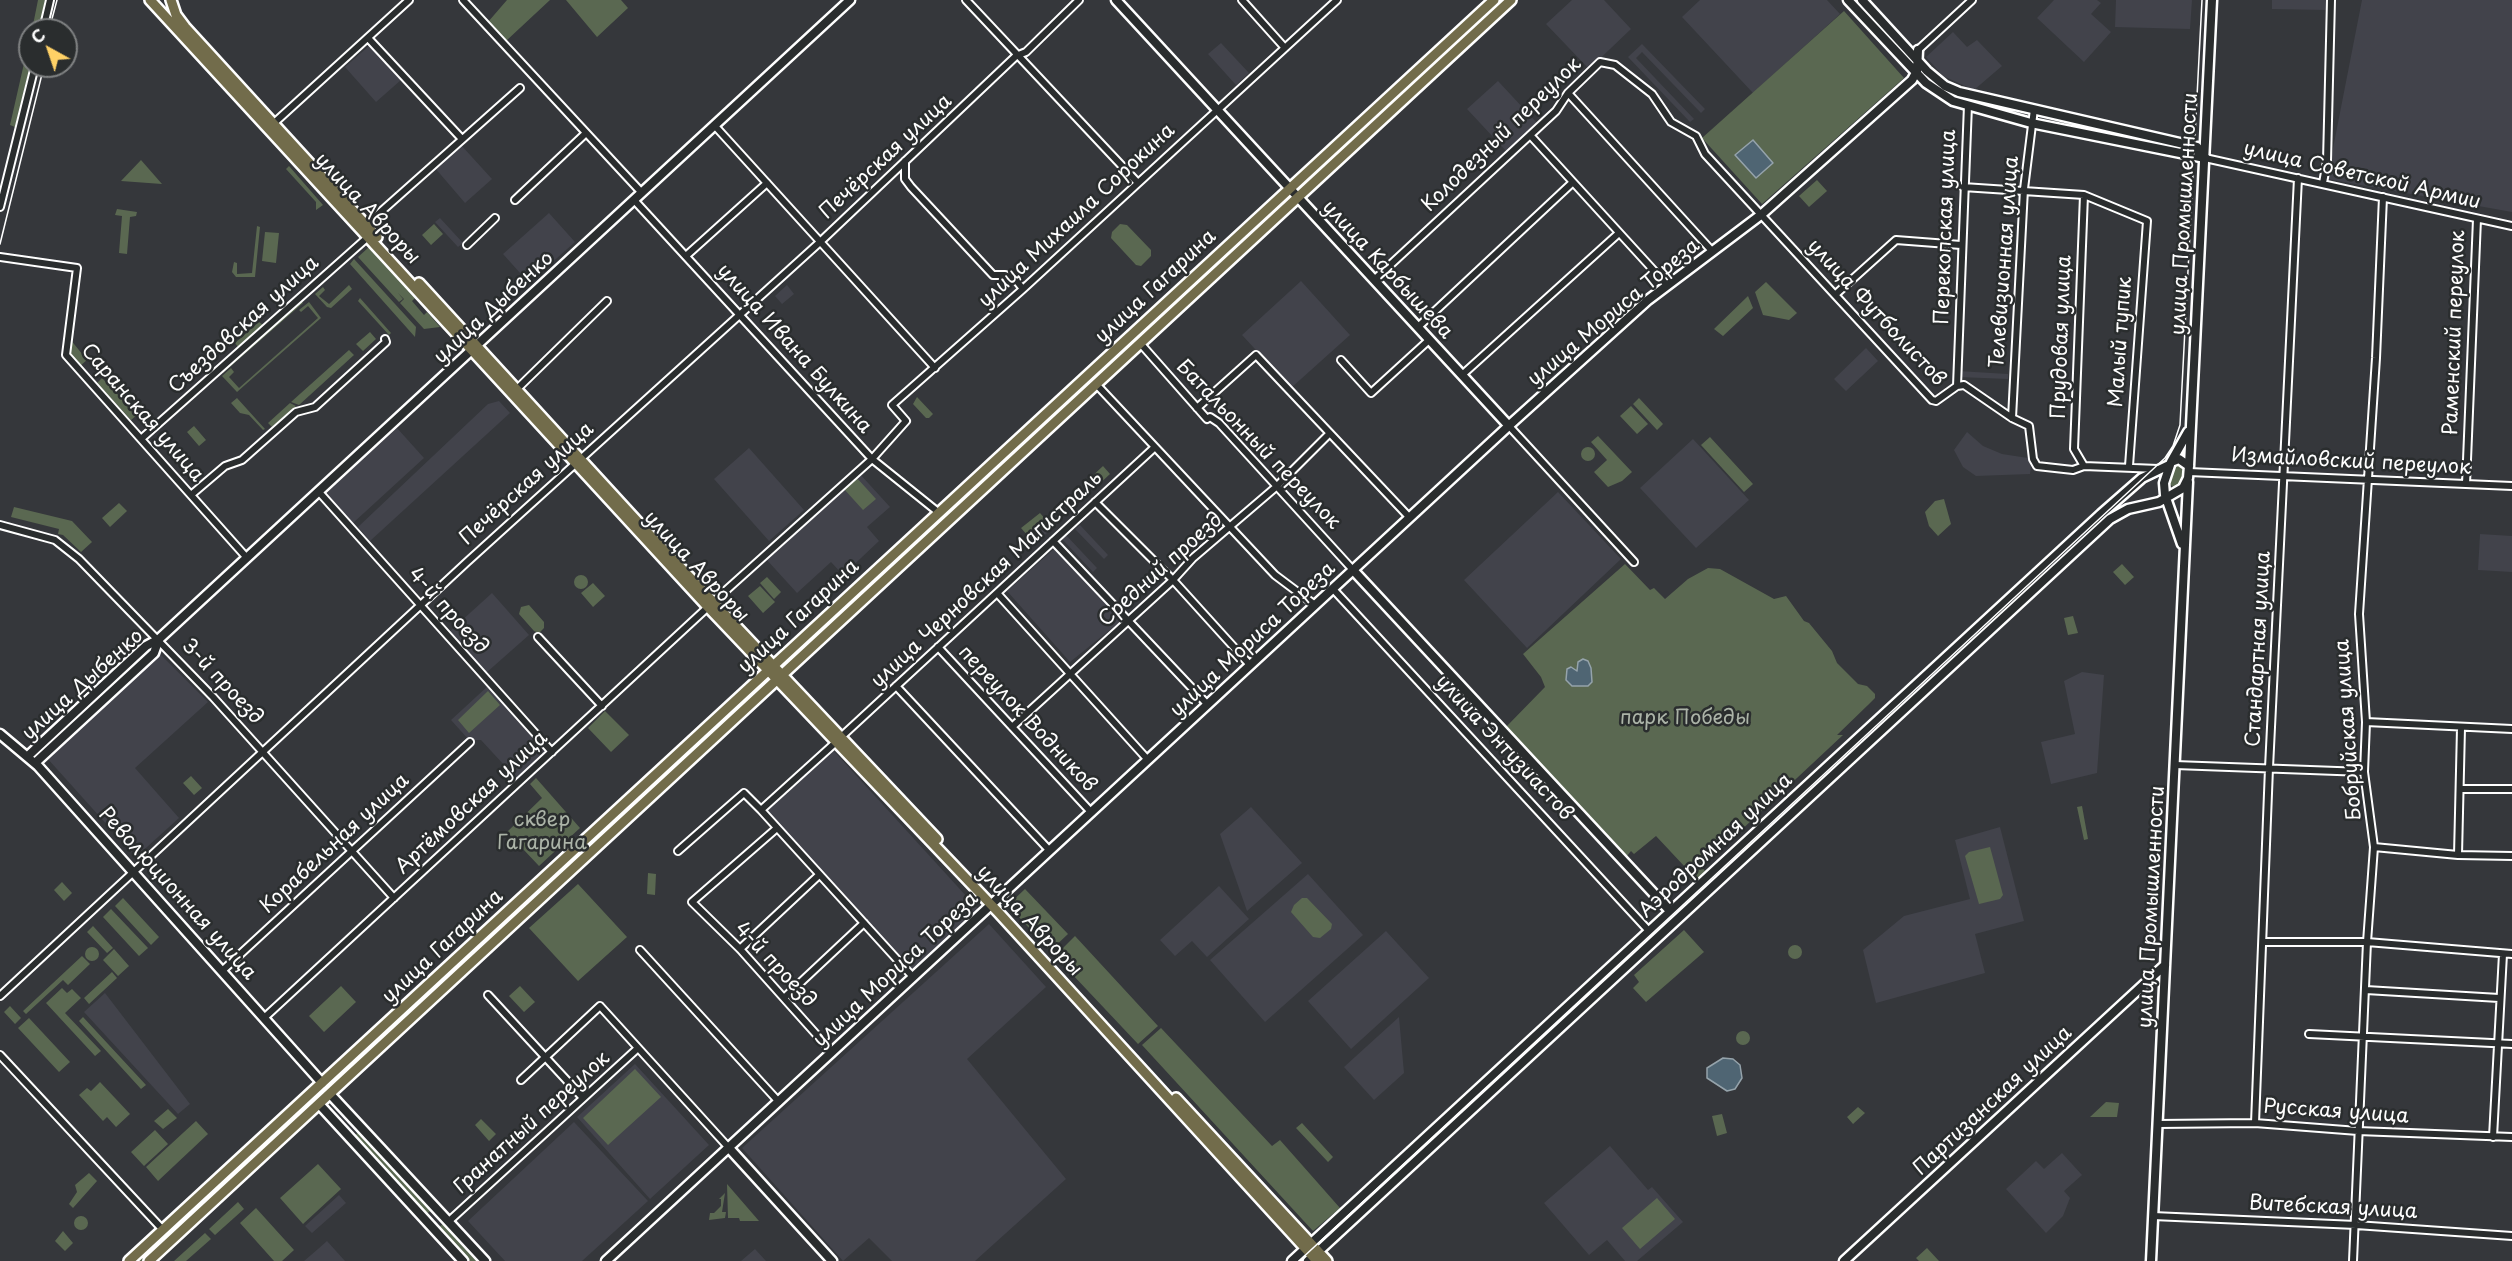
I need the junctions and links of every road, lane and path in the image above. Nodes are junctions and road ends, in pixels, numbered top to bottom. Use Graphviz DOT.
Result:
graph roads {
  1 [pos="50,0"];
  2 [pos="150,0"];
  3 [pos="171,0"];
  4 [pos="409,0"];
  5 [pos="463,0"];
  6 [pos="850,0"];
  7 [pos="966,0"];
  8 [pos="1078,0"];
  9 [pos="1116,0"];
  10 [pos="1242,0"];
  11 [pos="1337,0"];
  12 [pos="1494,0"];
  13 [pos="1511,0"];
  14 [pos="1848,0"];
  15 [pos="1862,0"];
  16 [pos="1972,0"];
  17 [pos="2212,0"];
  18 [pos="2331,0"];
  19 [pos="1870,8"];
  20 [pos="1862,16"];
  21 [pos="46,18"];
  22 [pos="368,38"];
  23 [pos="1285,48"];
  24 [pos="1916,55"];
  25 [pos="1016,56"];
  26 [pos="1902,59"];
  27 [pos="1600,62"];
  28 [pos="1930,74"];
  29 [pos="1915,76"];
  30 [pos="31,78"];
  31 [pos="520,88"];
  32 [pos="1568,93"];
  33 [pos="1968,105"];
  34 [pos="2034,109"];
  35 [pos="1216,110"];
  36 [pos="2078,119"];
  37 [pos="2031,123"];
  38 [pos="273,124"];
  39 [pos="715,126"];
  40 [pos="2075,132"];
  41 [pos="586,133"];
  42 [pos="2206,133"];
  43 [pos="1530,135"];
  44 [pos="462,139"];
  45 [pos="2191,146"];
  46 [pos="2205,158"];
  47 [pos="905,161"];
  48 [pos="1307,172"];
  49 [pos="2298,178"];
  50 [pos="1315,181"];
  51 [pos="767,183"];
  52 [pos="1138,183"];
  53 [pos="1572,183"];
  54 [pos="2324,183"];
  55 [pos="1963,188"];
  56 [pos="1290,189"];
  57 [pos="2024,189"];
  58 [pos="642,193"];
  59 [pos="2084,195"];
  60 [pos="2383,197"];
  61 [pos="1298,198"];
  62 [pos="515,200"];
  63 [pos="634,200"];
  64 [pos="0,207"];
  65 [pos="1762,214"];
  66 [pos="495,218"];
  67 [pos="2477,219"];
  68 [pos="366,225"];
  69 [pos="2512,226"];
  70 [pos="1619,233"];
  71 [pos="368,237"];
  72 [pos="820,242"];
  73 [pos="467,244"];
  74 [pos="1961,245"];
  75 [pos="1712,251"];
  76 [pos="687,255"];
  77 [pos="0,257"];
  78 [pos="1374,280"];
  79 [pos="1667,285"];
  80 [pos="1023,289"];
  81 [pos="1836,294"];
  82 [pos="607,301"];
  83 [pos="739,314"];
  84 [pos="1418,327"];
  85 [pos="386,339"];
  86 [pos="1429,340"];
  87 [pos="1140,343"];
  88 [pos="474,348"];
  89 [pos="1341,360"];
  90 [pos="935,368"];
  91 [pos="1087,374"];
  92 [pos="1462,375"];
  93 [pos="1096,384"];
  94 [pos="1957,386"];
  95 [pos="516,390"];
  96 [pos="1197,408"];
  97 [pos="2012,418"];
  98 [pos="1509,426"];
  99 [pos="2189,429"];
  100 [pos="1329,434"];
  101 [pos="141,439"];
  102 [pos="1155,447"];
  103 [pos="872,459"];
  104 [pos="578,460"];
  105 [pos="2170,463"];
  106 [pos="2084,466"];
  107 [pos="2129,466"];
  108 [pos="2158,469"];
  109 [pos="2284,474"];
  110 [pos="2188,475"];
  111 [pos="2367,479"];
  112 [pos="2164,483"];
  113 [pos="2466,484"];
  114 [pos="2512,486"];
  115 [pos="1276,487"];
  116 [pos="319,492"];
  117 [pos="191,495"];
  118 [pos="2166,500"];
  119 [pos="1095,502"];
  120 [pos="938,512"];
  121 [pos="1410,518"];
  122 [pos="0,525"];
  123 [pos="1229,527"];
  124 [pos="1053,541"];
  125 [pos="2185,554"];
  126 [pos="247,558"];
  127 [pos="1634,562"];
  128 [pos="1353,570"];
  129 [pos="1173,580"];
  130 [pos="1333,588"];
  131 [pos="998,592"];
  132 [pos="1316,604"];
  133 [pos="420,605"];
  134 [pos="708,608"];
  135 [pos="1129,621"];
  136 [pos="538,637"];
  137 [pos="156,644"];
  138 [pos="938,647"];
  139 [pos="1250,665"];
  140 [pos="771,669"];
  141 [pos="1070,673"];
  142 [pos="779,677"];
  143 [pos="896,686"];
  144 [pos="1208,705"];
  145 [pos="602,706"];
  146 [pos="2366,722"];
  147 [pos="1012,727"];
  148 [pos="2461,728"];
  149 [pos="2512,729"];
  150 [pos="0,734"];
  151 [pos="838,740"];
  152 [pos="470,742"];
  153 [pos="264,752"];
  154 [pos="552,752"];
  155 [pos="28,756"];
  156 [pos="1148,760"];
  157 [pos="35,763"];
  158 [pos="2175,765"];
  159 [pos="2269,768"];
  160 [pos="2364,772"];
  161 [pos="2461,789"];
  162 [pos="2512,789"];
  163 [pos="761,810"];
  164 [pos="1091,812"];
  165 [pos="777,828"];
  166 [pos="2374,847"];
  167 [pos="352,851"];
  168 [pos="678,851"];
  169 [pos="1050,851"];
  170 [pos="2458,855"];
  171 [pos="2512,856"];
  172 [pos="134,873"];
  173 [pos="819,875"];
  174 [pos="394,898"];
  175 [pos="993,904"];
  176 [pos="1670,911"];
  177 [pos="864,923"];
  178 [pos="1649,931"];
  179 [pos="2263,942"];
  180 [pos="2367,942"];
  181 [pos="740,949"];
  182 [pos="640,950"];
  183 [pos="2503,954"];
  184 [pos="2512,954"];
  185 [pos="2165,965"];
  186 [pos="222,971"];
  187 [pos="913,977"];
  188 [pos="2366,990"];
  189 [pos="488,995"];
  190 [pos="0,996"];
  191 [pos="784,998"];
  192 [pos="2499,998"];
  193 [pos="264,1018"];
  194 [pos="2309,1035"];
  195 [pos="2363,1036"];
  196 [pos="2498,1043"];
  197 [pos="2512,1044"];
  198 [pos="638,1048"];
  199 [pos="832,1052"];
  200 [pos="0,1055"];
  201 [pos="546,1056"];
  202 [pos="521,1080"];
  203 [pos="322,1083"];
  204 [pos="330,1094"];
  205 [pos="583,1098"];
  206 [pos="778,1102"];
  207 [pos="319,1104"];
  208 [pos="2255,1123"];
  209 [pos="2158,1124"];
  210 [pos="2358,1131"];
  211 [pos="2493,1137"];
  212 [pos="2512,1137"];
  213 [pos="729,1148"];
  214 [pos="439,1212"];
  215 [pos="2153,1216"];
  216 [pos="448,1222"];
  217 [pos="428,1223"];
  218 [pos="2356,1225"];
  219 [pos="163,1230"];
  220 [pos="2512,1236"];
  221 [pos="1312,1254"];
  222 [pos="129,1261"];
  223 [pos="149,1261"];
  224 [pos="463,1261"];
  225 [pos="485,1261"];
  226 [pos="606,1261"];
  227 [pos="832,1261"];
  228 [pos="1292,1261"];
  229 [pos="1327,1261"];
  230 [pos="1844,1261"];
  231 [pos="2151,1261"];
  232 [pos="2354,1261"];
  1 -- 21 [label="street"];
  2 -- 71 [label="main road, улица Авроры"];
  3 -- 38 [label="main road, улица Авроры"];
  4 -- 22 [label="street"];
  5 -- 41 [label="street"];
  6 -- 39 [label="main road, улица Дыбенко"];
  7 -- 25 [label="street"];
  8 -- 25 [label="street, Печёрская улица"];
  9 -- 35 [label="main road, улица Карбышева"];
  10 -- 23 [label="street"];
  11 -- 23 [label="street, улица Михаила Сорокина"];
  12 -- 48 [label="main road, улица Гагарина"];
  13 -- 50 [label="main road, улица Гагарина"];
  14 -- 20 [label="main road, улица Советской Армии"];
  15 -- 19 [label="main road, улица Советской Армии"];
  16 -- 24 [label="street"];
  17 -- 42 [label="main road, улица Промышленности"];
  18 -- 54 [label="street"];
  19 -- 20 [label="main road"];
  19 -- 24 [label="main road, улица Советской Армии"];
  20 -- 26 [label="main road, улица Советской Армии"];
  22 -- 38 [label="street"];
  22 -- 44 [label="street"];
  23 -- 35 [label="street, улица Михаила Сорокина"];
  24 -- 26 [label="main road"];
  24 -- 28 [label="main road, улица Советской Армии"];
  24 -- 29 [label="main road"];
  25 -- 47 [label="street, Печёрская улица"];
  25 -- 52 [label="street"];
  26 -- 29 [label="main road, улица Советской Армии"];
  27 -- 32 [label="street, Колодезный переулок"];
  27 -- 65 [label="street, улица Футболистов"];
  28 -- 29 [label="main road"];
  28 -- 34 [label="main road, улица Советской Армии"];
  29 -- 33 [label="main road, улица Советской Армии"];
  29 -- 65 [label="main road, улица Мориса Тореза"];
  30 -- 64 [label="street"];
  31 -- 44 [label="street"];
  32 -- 43 [label="street, Колодезный переулок"];
  32 -- 75 [label="street"];
  33 -- 37 [label="main road, улица Советской Армии"];
  33 -- 55 [label="street, Перекопская улица"];
  34 -- 36 [label="main road, улица Советской Армии"];
  34 -- 37 [label="street, Телевизионная улица"];
  35 -- 52 [label="street, улица Михаила Сорокина"];
  35 -- 56 [label="main road, улица Карбышева"];
  36 -- 40 [label="main road"];
  36 -- 45 [label="main road, улица Советской Армии"];
  37 -- 40 [label="main road, улица Советской Армии"];
  37 -- 57 [label="street, Телевизионная улица"];
  38 -- 68 [label="main road, улица Авроры"];
  39 -- 51 [label="street"];
  39 -- 58 [label="main road, улица Дыбенко"];
  40 -- 46 [label="main road, улица Советской Армии"];
  41 -- 58 [label="street"];
  41 -- 62 [label="street"];
  42 -- 45 [label="main road"];
  42 -- 46 [label="main road, улица Промышленности"];
  43 -- 53 [label="street"];
  43 -- 78 [label="street, Колодезный переулок"];
  44 -- 68 [label="street"];
  45 -- 46 [label="main road, улица Советской Армии"];
  46 -- 49 [label="street, улица Советской Армии"];
  46 -- 99 [label="main road, улица Промышленности"];
  47 -- 72 [label="street, Печёрская улица"];
  47 -- 80 [label="street"];
  48 -- 50 [label="main road"];
  48 -- 56 [label="main road, улица Гагарина"];
  49 -- 54 [label="street, улица Советской Армии"];
  49 -- 109 [label="street, Стандартная улица"];
  50 -- 61 [label="main road, улица Гагарина"];
  51 -- 72 [label="street"];
  51 -- 76 [label="street"];
  52 -- 80 [label="street, улица Михаила Сорокина"];
  53 -- 70 [label="street"];
  53 -- 84 [label="street"];
  54 -- 60 [label="street, улица Советской Армии"];
  55 -- 57 [label="street"];
  55 -- 74 [label="street, Перекопская улица"];
  56 -- 61 [label="main road, улица Карбышева"];
  56 -- 91 [label="main road, улица Гагарина"];
  57 -- 59 [label="street"];
  57 -- 97 [label="street, Телевизионная улица"];
  58 -- 63 [label="main road, улица Дыбенко"];
  59 -- 106 [label="street, Прудовая улица"];
  59 -- 107 [label="street, Малый тупик"];
  60 -- 67 [label="street, улица Советской Армии"];
  60 -- 111 [label="street, Бобруйская улица"];
  61 -- 78 [label="main road, улица Карбышева"];
  61 -- 87 [label="main road, улица Гагарина"];
  63 -- 76 [label="street, улица Ивана Булкина"];
  63 -- 88 [label="main road, улица Дыбенко"];
  65 -- 75 [label="main road, улица Мориса Тореза"];
  65 -- 81 [label="street, улица Футболистов"];
  66 -- 73 [label="street"];
  67 -- 69 [label="street, улица Советской Армии"];
  67 -- 113 [label="street, Раменский переулок"];
  68 -- 88 [label="main road, улица Авроры"];
  70 -- 79 [label="street"];
  70 -- 92 [label="street"];
  71 -- 88 [label="main road, улица Авроры"];
  71 -- 101 [label="street, Съездовская улица"];
  72 -- 83 [label="street, Печёрская улица"];
  72 -- 90 [label="street"];
  74 -- 81 [label="street"];
  74 -- 94 [label="street, Перекопская улица"];
  75 -- 79 [label="main road, улица Мориса Тореза"];
  76 -- 83 [label="street, улица Ивана Булкина"];
  77 -- 101 [label="street, Саранская улица"];
  78 -- 84 [label="main road, улица Карбышева"];
  79 -- 98 [label="main road, улица Мориса Тореза"];
  80 -- 90 [label="street, улица Михаила Сорокина"];
  81 -- 94 [label="street, улица Футболистов"];
  82 -- 95 [label="street"];
  83 -- 103 [label="street, улица Ивана Булкина"];
  83 -- 104 [label="street, Печёрская улица"];
  84 -- 86 [label="main road, улица Карбышева"];
  85 -- 117 [label="street"];
  86 -- 89 [label="street"];
  86 -- 92 [label="main road, улица Карбышева"];
  87 -- 93 [label="main road, улица Гагарина"];
  87 -- 96 [label="street, Батальонный переулок"];
  88 -- 95 [label="main road, улица Авроры"];
  88 -- 104 [label="main road, улица Авроры"];
  88 -- 116 [label="main road, улица Дыбенко"];
  90 -- 103 [label="street, улица Михаила Сорокина"];
  91 -- 93 [label="main road"];
  91 -- 120 [label="main road, улица Гагарина"];
  92 -- 98 [label="main road, улица Карбышева"];
  93 -- 102 [label="street"];
  93 -- 142 [label="main road, улица Гагарина"];
  94 -- 97 [label="street, улица Футболистов"];
  95 -- 104 [label="main road, улица Авроры"];
  96 -- 100 [label="street"];
  96 -- 115 [label="street, Батальонный переулок"];
  97 -- 106 [label="street, улица Футболистов"];
  98 -- 121 [label="main road, улица Мориса Тореза"];
  98 -- 127 [label="street, улица Карбышева"];
  99 -- 105 [label="main road, улица Промышленности"];
  99 -- 110 [label="main road, улица Промышленности"];
  100 -- 115 [label="street, Средний проезд"];
  100 -- 121 [label="street"];
  101 -- 117 [label="street, Саранская улица"];
  102 -- 119 [label="street, улица Черновская Магистраль"];
  102 -- 123 [label="street"];
  103 -- 120 [label="street, улица Ивана Булкина"];
  103 -- 134 [label="street, Артёмовская улица"];
  104 -- 133 [label="street, Печёрская улица"];
  104 -- 134 [label="main road, улица Авроры"];
  105 -- 108 [label="main road, Аэродромная улица"];
  105 -- 110 [label="main road"];
  105 -- 112 [label="main road, улица Промышленности"];
  106 -- 107 [label="street"];
  107 -- 108 [label="street"];
  108 -- 176 [label="main road, Аэродромная улица"];
  109 -- 110 [label="street, Измайловский переулок"];
  109 -- 111 [label="street, Измайловский переулок"];
  109 -- 159 [label="street, Стандартная улица"];
  110 -- 112 [label="main road"];
  110 -- 118 [label="main road"];
  110 -- 125 [label="main road, улица Промышленности"];
  111 -- 113 [label="street, Измайловский переулок"];
  111 -- 146 [label="street, Бобруйская улица"];
  112 -- 118 [label="main road, улица Промышленности"];
  113 -- 114 [label="street, Измайловский переулок"];
  115 -- 123 [label="street, Средний проезд"];
  115 -- 128 [label="street, Батальонный переулок"];
  116 -- 126 [label="main road, улица Дыбенко"];
  116 -- 133 [label="street, 4-й проезд"];
  117 -- 126 [label="street, Саранская улица"];
  118 -- 125 [label="main road, улица Промышленности"];
  118 -- 221 [label="main road, Аэродромная улица"];
  119 -- 124 [label="street, улица Черновская Магистраль"];
  119 -- 129 [label="street"];
  120 -- 140 [label="main road, улица Гагарина"];
  121 -- 128 [label="main road, улица Мориса Тореза"];
  122 -- 137 [label="street, 3-й проезд"];
  123 -- 129 [label="street, Средний проезд"];
  123 -- 132 [label="street"];
  124 -- 131 [label="street, улица Черновская Магистраль"];
  124 -- 135 [label="street"];
  125 -- 158 [label="main road, улица Промышленности"];
  126 -- 137 [label="main road, улица Дыбенко"];
  128 -- 130 [label="main road, улица Мориса Тореза"];
  128 -- 176 [label="main road, улица Энтузиастов"];
  129 -- 135 [label="street, Средний проезд"];
  129 -- 139 [label="street"];
  130 -- 132 [label="main road, улица Мориса Тореза"];
  130 -- 178 [label="street, улица Энтузиастов"];
  131 -- 138 [label="street, улица Черновская Магистраль"];
  131 -- 141 [label="street"];
  132 -- 139 [label="main road, улица Мориса Тореза"];
  133 -- 153 [label="street, Печёрская улица"];
  133 -- 154 [label="street, 4-й проезд"];
  134 -- 140 [label="main road, улица Авроры"];
  134 -- 145 [label="street, Артёмовская улица"];
  135 -- 141 [label="street, Средний проезд"];
  135 -- 144 [label="street"];
  136 -- 145 [label="street"];
  137 -- 153 [label="street, 3-й проезд"];
  137 -- 155 [label="main road, улица Дыбенко"];
  137 -- 157 [label="main road, улица Дыбенко"];
  138 -- 143 [label="street, улица Черновская Магистраль"];
  138 -- 147 [label="street, переулок Водников"];
  139 -- 144 [label="main road, улица Мориса Тореза"];
  140 -- 142 [label="main road, улица Авроры"];
  140 -- 203 [label="main road, улица Гагарина"];
  141 -- 147 [label="street, Средний проезд"];
  141 -- 156 [label="street"];
  142 -- 151 [label="main road, улица Авроры"];
  142 -- 204 [label="main road, улица Гагарина"];
  143 -- 151 [label="street, улица Черновская Магистраль"];
  143 -- 169 [label="street"];
  144 -- 156 [label="main road, улица Мориса Тореза"];
  145 -- 154 [label="street, Артёмовская улица"];
  146 -- 148 [label="street"];
  146 -- 160 [label="street, Бобруйская улица"];
  147 -- 164 [label="street, переулок Водников"];
  148 -- 149 [label="street"];
  148 -- 161 [label="street"];
  150 -- 155 [label="main road, Революционная улица"];
  151 -- 163 [label="street, улица Черновская Магистраль"];
  151 -- 175 [label="main road, улица Авроры"];
  152 -- 167 [label="street, Корабельная улица"];
  153 -- 167 [label="street, 3-й проезд"];
  153 -- 172 [label="street, Печёрская улица"];
  154 -- 174 [label="street, Артёмовская улица"];
  155 -- 157 [label="main road, Революционная улица"];
  156 -- 164 [label="main road, улица Мориса Тореза"];
  157 -- 172 [label="main road, Революционная улица"];
  158 -- 159 [label="street"];
  158 -- 185 [label="main road, улица Промышленности"];
  159 -- 160 [label="street"];
  159 -- 179 [label="street, Стандартная улица"];
  160 -- 166 [label="street, Бобруйская улица"];
  161 -- 162 [label="street"];
  161 -- 170 [label="street"];
  163 -- 165 [label="street"];
  163 -- 168 [label="street"];
  164 -- 169 [label="main road, улица Мориса Тореза"];
  165 -- 173 [label="street"];
  165 -- 181 [label="street, 4-й проезд"];
  166 -- 170 [label="street"];
  166 -- 180 [label="street, Бобруйская улица"];
  167 -- 174 [label="street, 3-й проезд"];
  167 -- 186 [label="street, Корабельная улица"];
  169 -- 175 [label="main road, улица Мориса Тореза"];
  170 -- 171 [label="street"];
  172 -- 186 [label="main road, Революционная улица"];
  172 -- 190 [label="street, Печёрская улица"];
  173 -- 177 [label="street"];
  173 -- 181 [label="street"];
  174 -- 193 [label="street, Артёмовская улица"];
  175 -- 187 [label="main road, улица Мориса Тореза"];
  175 -- 221 [label="main road, улица Авроры"];
  176 -- 178 [label="main road, Аэродромная улица"];
  177 -- 187 [label="street"];
  177 -- 191 [label="street"];
  178 -- 221 [label="main road, Аэродромная улица"];
  179 -- 180 [label="street"];
  179 -- 208 [label="street, Стандартная улица"];
  180 -- 183 [label="street"];
  180 -- 188 [label="street, Бобруйская улица"];
  181 -- 191 [label="street, 4-й проезд"];
  182 -- 206 [label="street"];
  183 -- 184 [label="street"];
  183 -- 192 [label="street"];
  185 -- 209 [label="main road, улица Промышленности"];
  185 -- 230 [label="main road, Партизанская улица"];
  186 -- 193 [label="main road, Революционная улица"];
  187 -- 199 [label="main road, улица Мориса Тореза"];
  188 -- 192 [label="street"];
  188 -- 195 [label="street, Бобруйская улица"];
  189 -- 201 [label="street"];
  191 -- 199 [label="street, 4-й проезд"];
  192 -- 196 [label="street"];
  193 -- 203 [label="main road, Революционная улица"];
  194 -- 195 [label="street"];
  195 -- 196 [label="street"];
  195 -- 210 [label="street, Бобруйская улица"];
  196 -- 197 [label="street"];
  196 -- 211 [label="street"];
  198 -- 201 [label="street"];
  198 -- 205 [label="street, Гранатный переулок"];
  198 -- 213 [label="street"];
  199 -- 206 [label="main road, улица Мориса Тореза"];
  200 -- 219 [label="street"];
  201 -- 202 [label="street"];
  201 -- 205 [label="street"];
  203 -- 204 [label="main road, Революционная улица"];
  203 -- 207 [label="main road"];
  203 -- 219 [label="main road, улица Гагарина"];
  204 -- 207 [label="main road, улица Гагарина"];
  204 -- 214 [label="main road, Революционная улица"];
  205 -- 216 [label="street, Гранатный переулок"];
  206 -- 213 [label="main road, улица Мориса Тореза"];
  207 -- 217 [label="main road"];
  207 -- 223 [label="main road, улица Гагарина"];
  208 -- 209 [label="street, Русская улица"];
  208 -- 210 [label="street, Русская улица"];
  209 -- 215 [label="main road, улица Промышленности"];
  210 -- 211 [label="street, Русская улица"];
  210 -- 218 [label="street, Бобруйская улица"];
  211 -- 212 [label="street, Русская улица"];
  213 -- 226 [label="main road, улица Мориса Тореза"];
  213 -- 227 [label="main road"];
  214 -- 216 [label="main road, Революционная улица"];
  214 -- 217 [label="main road"];
  215 -- 218 [label="street, Витебская улица"];
  215 -- 231 [label="main road, улица Промышленности"];
  216 -- 225 [label="main road, Революционная улица"];
  217 -- 224 [label="main road"];
  218 -- 220 [label="street, Витебская улица"];
  218 -- 232 [label="street, Бобруйская улица"];
  219 -- 222 [label="main road, улица Гагарина"];
  221 -- 228 [label="main road, Аэродромная улица"];
  221 -- 229 [label="main road, улица Авроры"];
}
